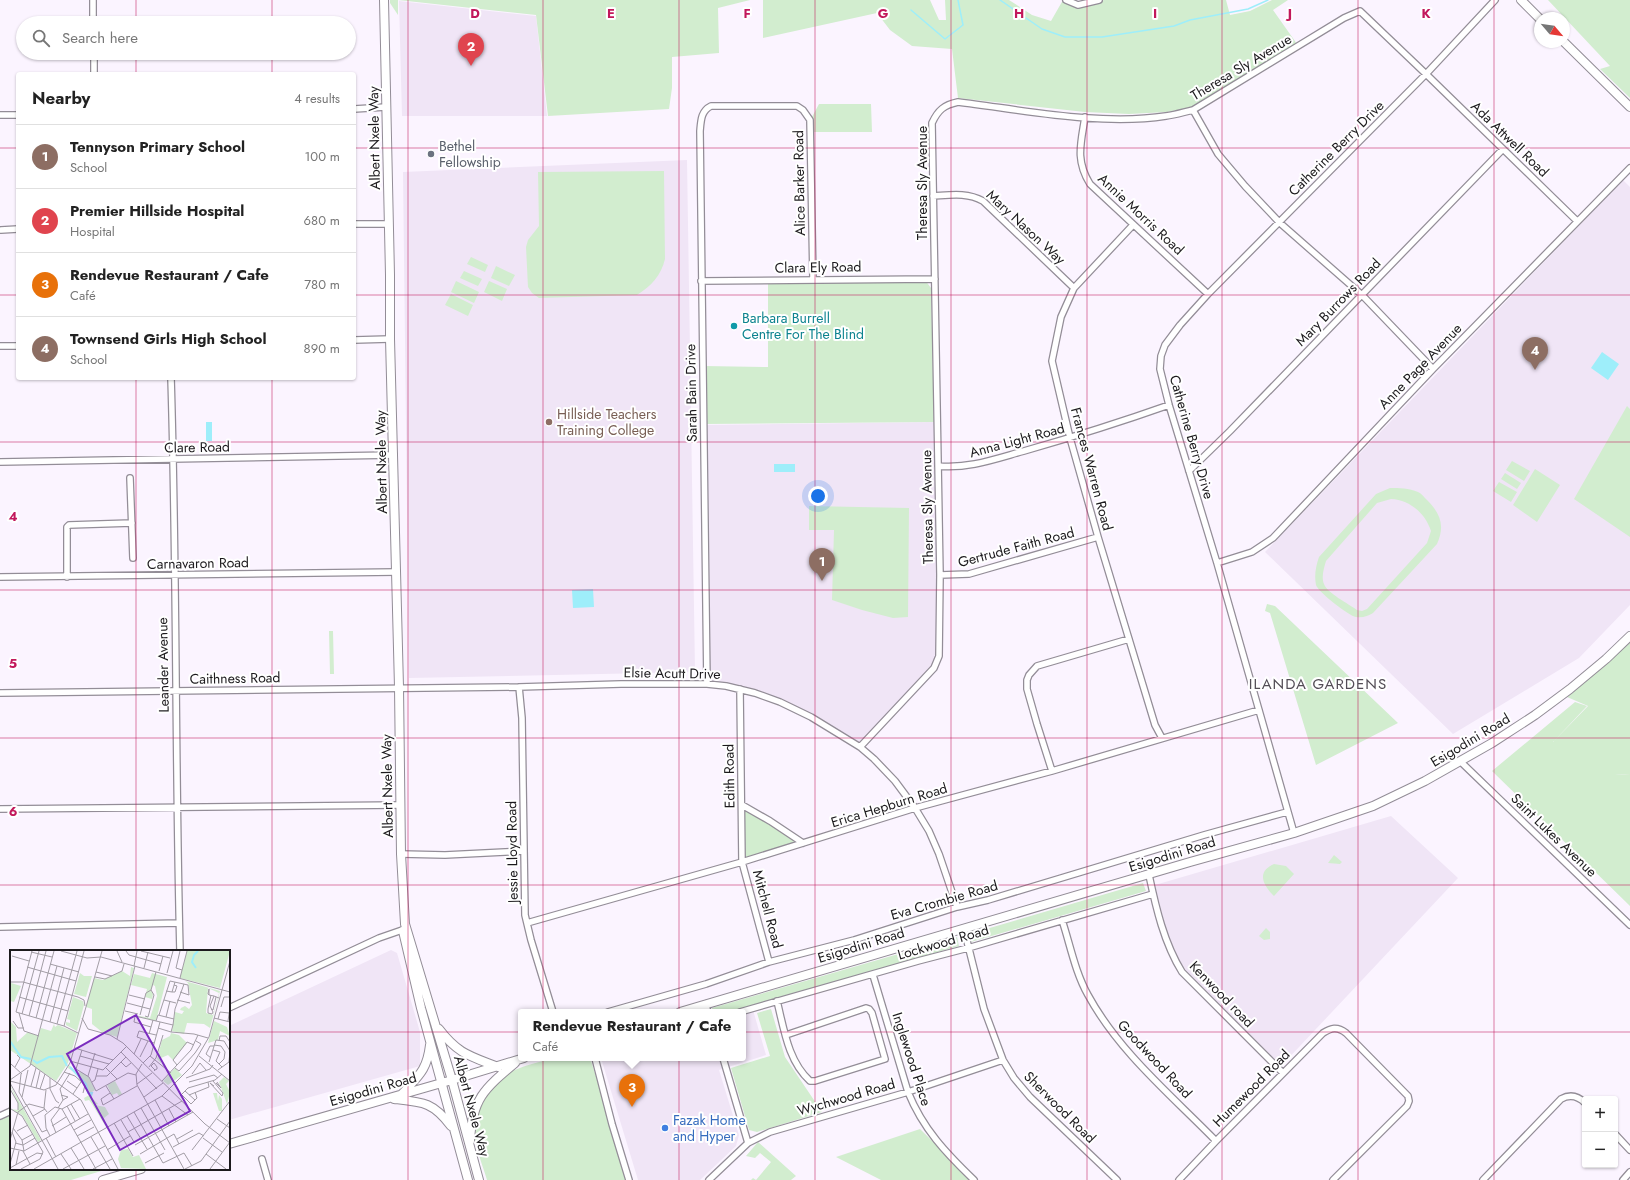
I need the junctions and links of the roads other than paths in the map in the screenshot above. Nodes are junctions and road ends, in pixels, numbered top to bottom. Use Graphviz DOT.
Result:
graph roads {
  1 [pos="93,0"];
  2 [pos="384,0"];
  3 [pos="1066,0"];
  4 [pos="1099,0"];
  5 [pos="1495,0"];
  6 [pos="1521,0"];
  7 [pos="1534,13"];
  8 [pos="93,16"];
  9 [pos="1570,48"];
  10 [pos="94,60"];
  11 [pos="94,72"];
  12 [pos="1426,74"];
  13 [pos="711,106"];
  14 [pos="1630,107"];
  15 [pos="386,108"];
  16 [pos="356,109"];
  17 [pos="1193,110"];
  18 [pos="0,115"];
  19 [pos="16,115"];
  20 [pos="1085,118"];
  21 [pos="1503,149"];
  22 [pos="1630,168"];
  23 [pos="933,196"];
  24 [pos="1577,221"];
  25 [pos="1280,223"];
  26 [pos="356,224"];
  27 [pos="388,224"];
  28 [pos="1133,225"];
  29 [pos="1,230"];
  30 [pos="16,230"];
  31 [pos="813,279"];
  32 [pos="935,279"];
  33 [pos="701,281"];
  34 [pos="1074,288"];
  35 [pos="1208,294"];
  36 [pos="1362,295"];
  37 [pos="390,339"];
  38 [pos="356,340"];
  39 [pos="0,346"];
  40 [pos="16,346"];
  41 [pos="1433,369"];
  42 [pos="171,380"];
  43 [pos="1169,405"];
  44 [pos="1070,438"];
  45 [pos="394,455"];
  46 [pos="174,460"];
  47 [pos="0,462"];
  48 [pos="938,466"];
  49 [pos="1189,471"];
  50 [pos="130,478"];
  51 [pos="132,523"];
  52 [pos="1098,537"];
  53 [pos="133,558"];
  54 [pos="1217,563"];
  55 [pos="396,572"];
  56 [pos="940,575"];
  57 [pos="174,576"];
  58 [pos="0,577"];
  59 [pos="67,577"];
  60 [pos="1630,636"];
  61 [pos="1129,639"];
  62 [pos="707,684"];
  63 [pos="399,687"];
  64 [pos="519,687"];
  65 [pos="740,689"];
  66 [pos="176,690"];
  67 [pos="0,693"];
  68 [pos="1259,710"];
  69 [pos="1162,738"];
  70 [pos="860,747"];
  71 [pos="1461,762"];
  72 [pos="1052,771"];
  73 [pos="400,805"];
  74 [pos="742,805"];
  75 [pos="178,807"];
  76 [pos="915,808"];
  77 [pos="0,809"];
  78 [pos="1287,812"];
  79 [pos="1294,833"];
  80 [pos="803,843"];
  81 [pos="523,851"];
  82 [pos="400,854"];
  83 [pos="742,862"];
  84 [pos="1149,875"];
  85 [pos="1153,894"];
  86 [pos="957,907"];
  87 [pos="1062,920"];
  88 [pos="179,923"];
  89 [pos="526,923"];
  90 [pos="1630,925"];
  91 [pos="0,927"];
  92 [pos="405,928"];
  93 [pos="964,929"];
  94 [pos="968,948"];
  95 [pos="180,950"];
  96 [pos="769,962"];
  97 [pos="873,975"];
  98 [pos="777,1001"];
  99 [pos="230,1008"];
  100 [pos="707,1008"];
  101 [pos="552,1009"];
  102 [pos="618,1009"];
  103 [pos="746,1010"];
  104 [pos="436,1026"];
  105 [pos="786,1035"];
  106 [pos="431,1039"];
  107 [pos="518,1060"];
  108 [pos="1003,1060"];
  109 [pos="518,1061"];
  110 [pos="596,1061"];
  111 [pos="724,1061"];
  112 [pos="498,1066"];
  113 [pos="1283,1073"];
  114 [pos="452,1080"];
  115 [pos="441,1083"];
  116 [pos="908,1092"];
  117 [pos="401,1095"];
  118 [pos="389,1098"];
  119 [pos="1582,1101"];
  120 [pos="10,1111"];
  121 [pos="0,1116"];
  122 [pos="454,1130"];
  123 [pos="1618,1137"];
  124 [pos="1216,1141"];
  125 [pos="748,1143"];
  126 [pos="230,1144"];
  127 [pos="470,1149"];
  128 [pos="1630,1150"];
  129 [pos="262,1159"];
  130 [pos="138,1170"];
  131 [pos="1630,1172"];
  132 [pos="103,1180"];
  133 [pos="268,1180"];
  134 [pos="468,1180"];
  135 [pos="479,1180"];
  136 [pos="629,1180"];
  137 [pos="709,1180"];
  138 [pos="974,1180"];
  139 [pos="1117,1180"];
  140 [pos="1180,1180"];
  141 [pos="1333,1180"];
  142 [pos="1483,1180"];
  143 [pos="1623,1180"];
  1 -- 8 [label="street"];
  2 -- 15 [label="main road, Albert Nxele Way"];
  3 -- 4 [label="street"];
  5 -- 12 [label="street, Catherine Berry Drive"];
  6 -- 7 [label="main road"];
  9 -- 14 [label="main road"];
  10 -- 11 [label="street"];
  12 -- 17 [label="street, Theresa Sly Avenue"];
  12 -- 21 [label="street, Ada Attwell Road"];
  12 -- 25 [label="street, Catherine Berry Drive"];
  13 -- 31 [label="street, Alice Barker Road"];
  13 -- 33 [label="street, Sarah Bain Drive"];
  15 -- 16 [label="street"];
  15 -- 27 [label="main road, Albert Nxele Way"];
  17 -- 20 [label="street, Theresa Sly Avenue"];
  17 -- 25 [label="street"];
  18 -- 19 [label="street"];
  20 -- 23 [label="street, Theresa Sly Avenue"];
  20 -- 28 [label="street, Annie Morris Road"];
  21 -- 24 [label="street, Ada Attwell Road"];
  21 -- 36 [label="street, Mary Burrows Road"];
  22 -- 24 [label="street, Anne Page Avenue"];
  23 -- 32 [label="street, Theresa Sly Avenue"];
  23 -- 34 [label="street, Mary Nason Way"];
  24 -- 41 [label="street, Anne Page Avenue"];
  25 -- 35 [label="street, Catherine Berry Drive"];
  25 -- 36 [label="street"];
  26 -- 27 [label="street"];
  27 -- 37 [label="main road, Albert Nxele Way"];
  28 -- 34 [label="street, Frances Warren Road"];
  28 -- 35 [label="street, Annie Morris Road"];
  29 -- 30 [label="street"];
  31 -- 32 [label="street, Clara Ely Road"];
  31 -- 33 [label="street, Clara Ely Road"];
  32 -- 48 [label="street, Theresa Sly Avenue"];
  33 -- 62 [label="street, Sarah Bain Drive"];
  34 -- 44 [label="street, Frances Warren Road"];
  35 -- 43 [label="street, Catherine Berry Drive"];
  36 -- 41 [label="street"];
  36 -- 49 [label="street, Mary Burrows Road"];
  37 -- 38 [label="street"];
  37 -- 45 [label="main road, Albert Nxele Way"];
  39 -- 40 [label="street"];
  41 -- 54 [label="street, Anne Page Avenue"];
  42 -- 46 [label="street, Leander Avenue"];
  43 -- 44 [label="street, Anna Light Road"];
  43 -- 49 [label="street, Catherine Berry Drive"];
  44 -- 48 [label="street, Anna Light Road"];
  44 -- 52 [label="street, Frances Warren Road"];
  45 -- 46 [label="street, Clare Road"];
  45 -- 55 [label="main road, Albert Nxele Way"];
  46 -- 47 [label="street, Clare Road"];
  46 -- 57 [label="street, Leander Avenue"];
  48 -- 56 [label="street, Theresa Sly Avenue"];
  49 -- 54 [label="street, Catherine Berry Drive"];
  50 -- 51 [label="street"];
  51 -- 53 [label="street"];
  51 -- 59 [label="street"];
  52 -- 56 [label="street, Gertrude Faith Road"];
  52 -- 61 [label="street, Frances Warren Road"];
  54 -- 68 [label="street, Catherine Berry Drive"];
  55 -- 57 [label="street, Carnavaron Road"];
  55 -- 63 [label="main road, Albert Nxele Way"];
  56 -- 70 [label="street, Theresa Sly Avenue"];
  57 -- 59 [label="street, Carnavaron Road"];
  57 -- 66 [label="street, Leander Avenue"];
  58 -- 59 [label="street, Carnavaron Road"];
  60 -- 71 [label="main road, Esigodini Road"];
  61 -- 69 [label="street, Frances Warren Road"];
  61 -- 72 [label="street"];
  62 -- 64 [label="street, Elsie Acutt Drive"];
  62 -- 65 [label="street, Elsie Acutt Drive"];
  63 -- 64 [label="street, Elsie Acutt Drive"];
  63 -- 66 [label="street, Caithness Road"];
  63 -- 73 [label="main road, Albert Nxele Way"];
  64 -- 81 [label="street, Jessie Lloyd Road"];
  65 -- 70 [label="street, Elsie Acutt Drive"];
  65 -- 74 [label="street, Edith Road"];
  66 -- 67 [label="street, Caithness Road"];
  66 -- 75 [label="street, Leander Avenue"];
  68 -- 69 [label="street, Erica Hepburn Road"];
  68 -- 78 [label="street, Catherine Berry Drive"];
  69 -- 72 [label="street, Erica Hepburn Road"];
  70 -- 76 [label="street, Elsie Acutt Drive"];
  71 -- 79 [label="main road, Esigodini Road"];
  71 -- 90 [label="street, Saint Lukes Avenue"];
  72 -- 76 [label="street, Erica Hepburn Road"];
  73 -- 75 [label="street"];
  73 -- 82 [label="main road, Albert Nxele Way"];
  74 -- 80 [label="street"];
  74 -- 83 [label="street, Edith Road"];
  75 -- 77 [label="street"];
  75 -- 88 [label="street, Leander Avenue"];
  76 -- 80 [label="street, Erica Hepburn Road"];
  76 -- 86 [label="street, Elsie Acutt Drive"];
  78 -- 79 [label="street, Catherine Berry Drive"];
  78 -- 86 [label="street, Eva Crombie Road"];
  79 -- 84 [label="main road, Esigodini Road"];
  80 -- 83 [label="street, Erica Hepburn Road"];
  81 -- 82 [label="street"];
  81 -- 89 [label="street, Jessie Lloyd Road"];
  82 -- 92 [label="main road, Albert Nxele Way"];
  83 -- 89 [label="street, Erica Hepburn Road"];
  83 -- 96 [label="street, Mitchell Road"];
  84 -- 85 [label="street, Kenwood road"];
  84 -- 93 [label="main road, Esigodini Road"];
  85 -- 87 [label="street, Lockwood Road"];
  85 -- 113 [label="street, Kenwood road"];
  86 -- 96 [label="street, Eva Crombie Road"];
  87 -- 94 [label="street, Lockwood Road"];
  87 -- 124 [label="street, Goodwood Road"];
  88 -- 91 [label="street"];
  88 -- 95 [label="street, Leander Avenue"];
  89 -- 101 [label="street, Jessie Lloyd Road"];
  92 -- 99 [label="street"];
  92 -- 104 [label="main road, Albert Nxele Way"];
  92 -- 106 [label="main road, Albert Nxele Way"];
  93 -- 94 [label="street, Sherwood Road"];
  93 -- 100 [label="main road, Esigodini Road"];
  94 -- 97 [label="street, Lockwood Road"];
  94 -- 108 [label="street, Sherwood Road"];
  96 -- 102 [label="street, Eva Crombie Road"];
  97 -- 98 [label="street, Lockwood Road"];
  97 -- 116 [label="street, Inglewood Place"];
  98 -- 103 [label="street, Lockwood Road"];
  98 -- 105 [label="street"];
  104 -- 112 [label="main road"];
  104 -- 114 [label="main road, Albert Nxele Way"];
  105 -- 105 [label="street"];
  106 -- 115 [label="main road, Albert Nxele Way"];
  106 -- 117 [label="main road"];
  107 -- 112 [label="main road, Esigodini Road"];
  108 -- 116 [label="street, Wychwood Road"];
  108 -- 139 [label="street, Sherwood Road"];
  109 -- 127 [label="main road"];
  110 -- 136 [label="street"];
  111 -- 125 [label="street"];
  112 -- 114 [label="main road, Esigodini Road"];
  113 -- 124 [label="street, Humewood Road"];
  113 -- 141 [label="street, Humewood Road"];
  114 -- 115 [label="main road, Esigodini Road"];
  114 -- 127 [label="main road, Albert Nxele Way"];
  115 -- 117 [label="main road, Esigodini Road"];
  115 -- 122 [label="main road, Albert Nxele Way"];
  116 -- 125 [label="street, Wychwood Road"];
  116 -- 138 [label="street, Inglewood Place"];
  117 -- 118 [label="main road, Esigodini Road"];
  118 -- 122 [label="main road"];
  118 -- 126 [label="main road, Esigodini Road"];
  119 -- 142 [label="street"];
  120 -- 121 [label="street"];
  122 -- 134 [label="main road, Albert Nxele Way"];
  123 -- 128 [label="street"];
  124 -- 140 [label="street, Humewood Road"];
  125 -- 137 [label="street, Wychwood Road"];
  127 -- 135 [label="main road, Albert Nxele Way"];
  129 -- 133 [label="street"];
  130 -- 132 [label="main road"];
  131 -- 143 [label="street"];
}
